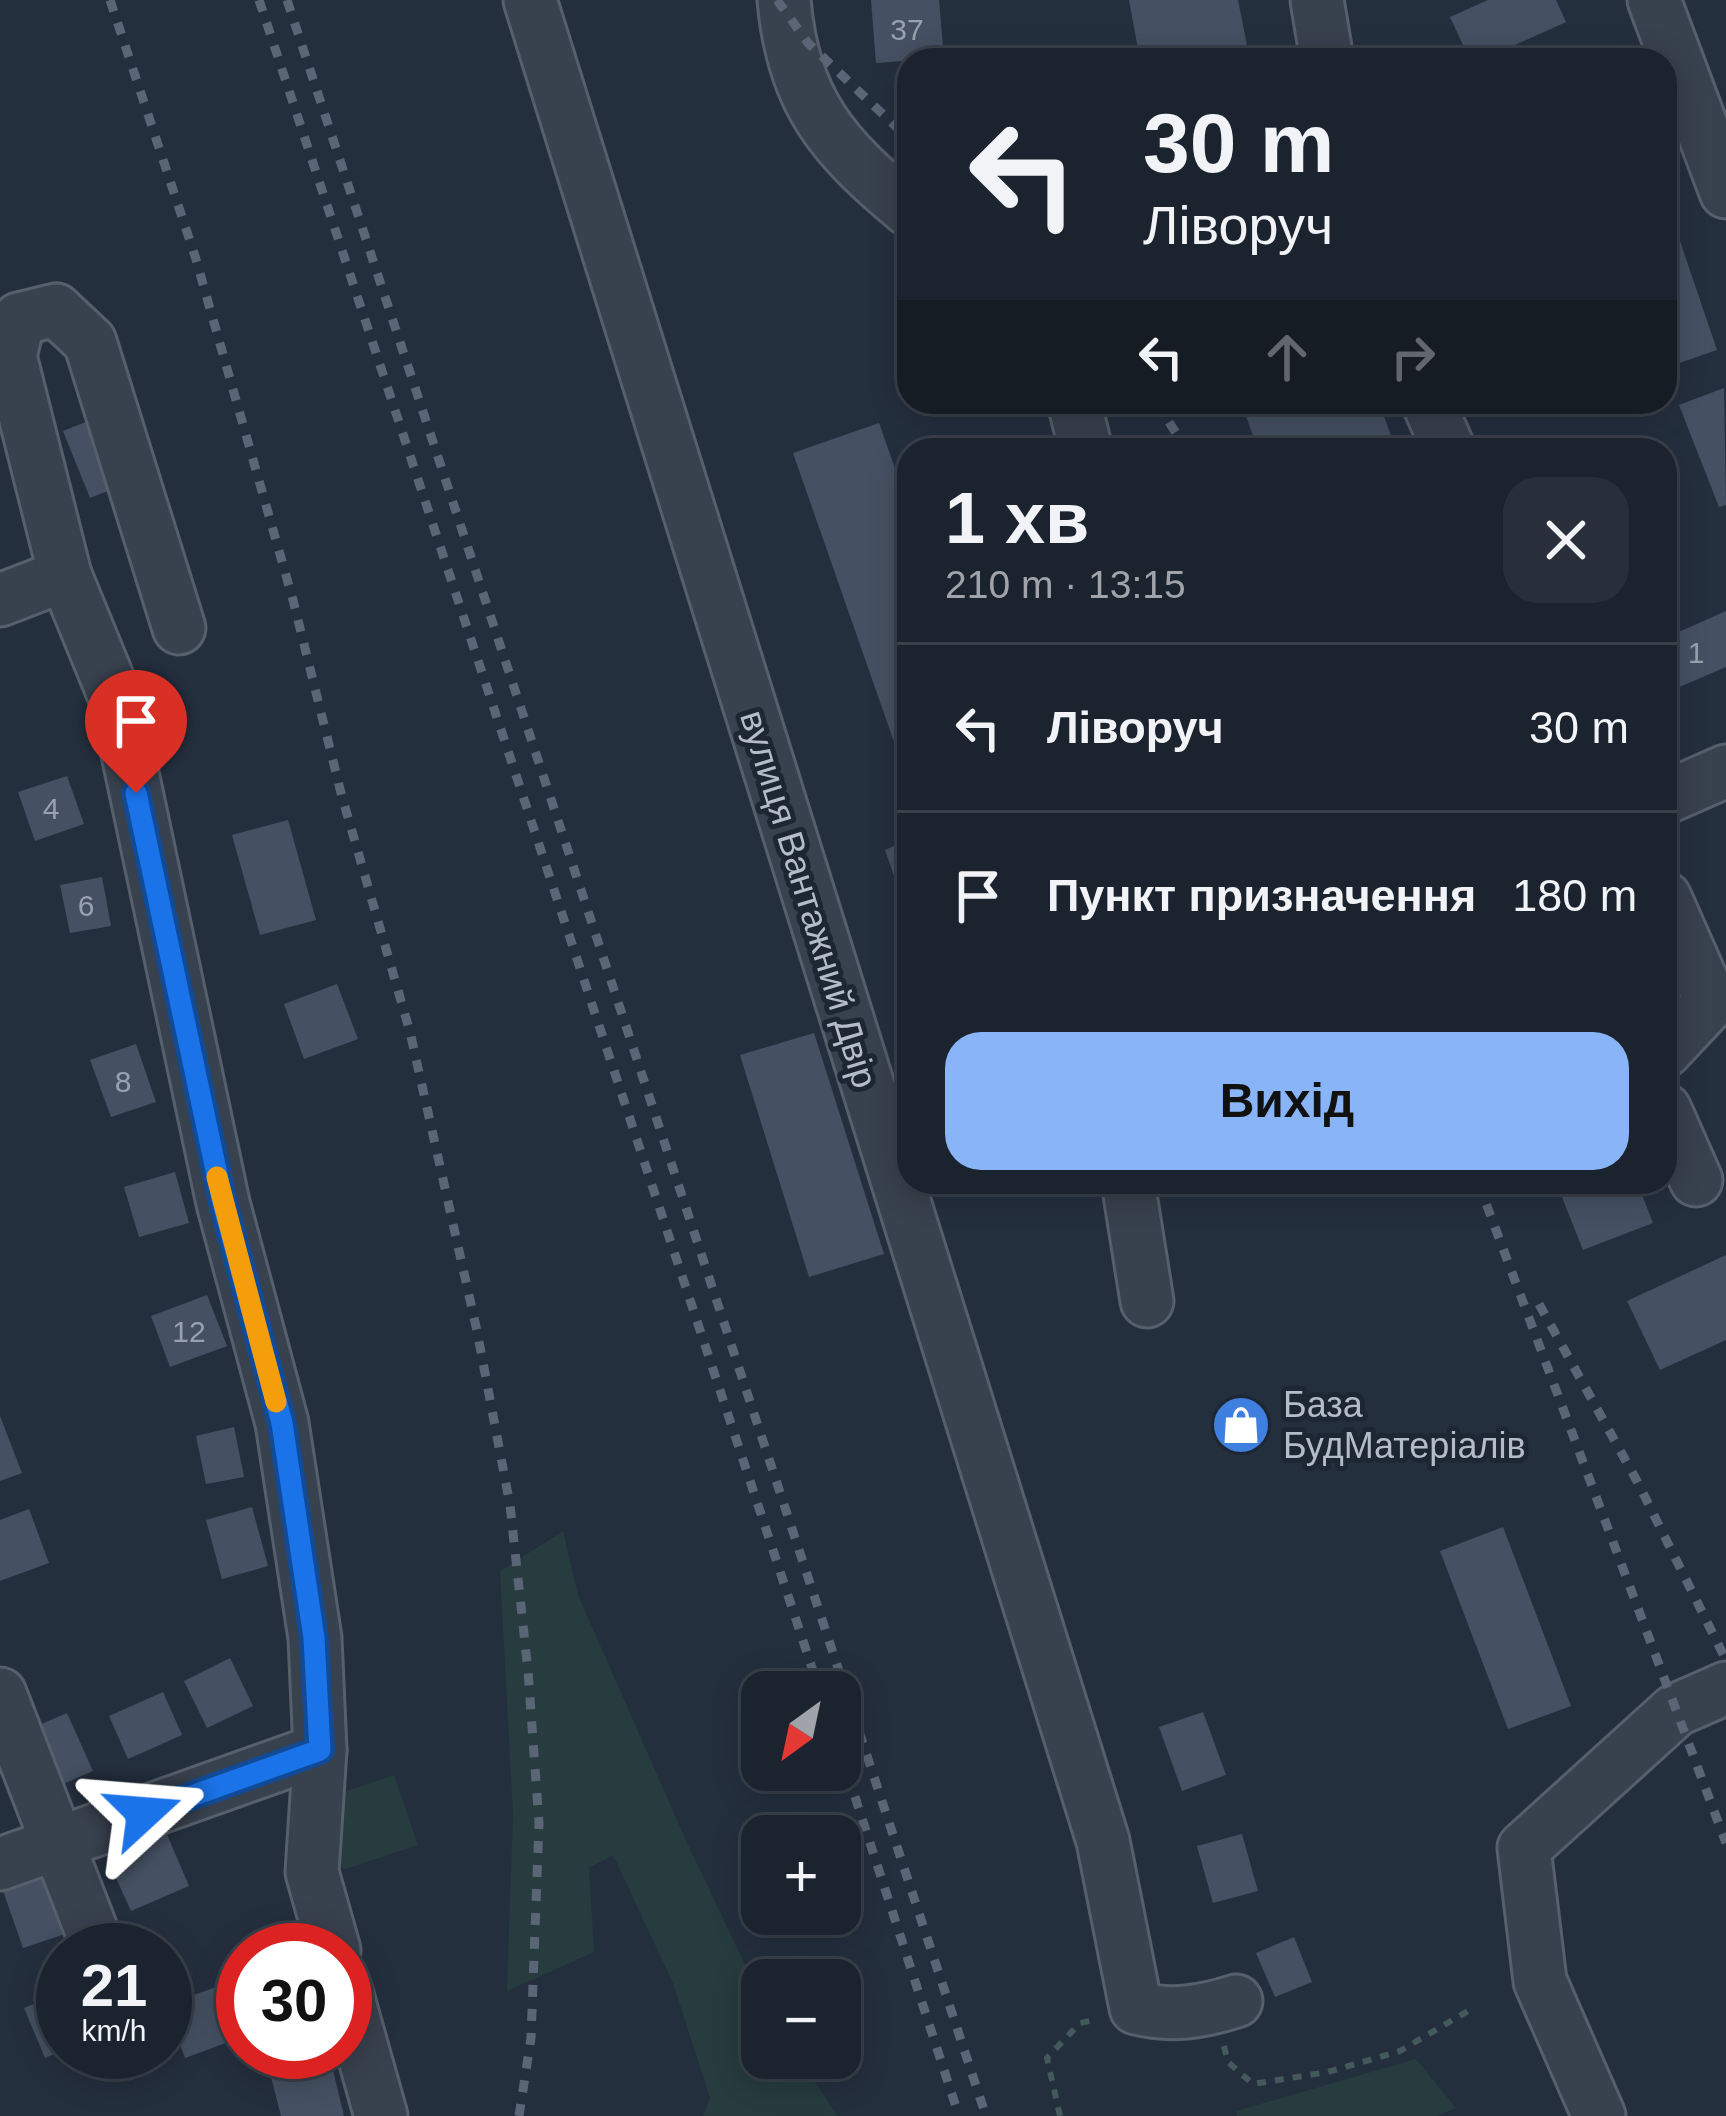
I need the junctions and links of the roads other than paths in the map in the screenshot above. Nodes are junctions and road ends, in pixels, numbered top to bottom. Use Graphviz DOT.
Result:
graph roads {
  1 [pos="530,0"];
  2 [pos="784,0"];
  3 [pos="1317,0"];
  4 [pos="1654,0"];
  5 [pos="1325,48"];
  6 [pos="1672,48"];
  7 [pos="1677,61"];
  8 [pos="1726,192"];
  9 [pos="897,200"];
  10 [pos="64,575"];
  11 [pos="0,600"];
  12 [pos="179,628"];
  13 [pos="1677,925"];
  14 [pos="1677,1038"];
  15 [pos="1677,1137"];
  16 [pos="1696,1180"];
  17 [pos="897,1181"];
  18 [pos="901,1194"];
  19 [pos="1130,1194"];
  20 [pos="1147,1301"];
  21 [pos="1726,1688"];
  22 [pos="0,1694"];
  23 [pos="320,1750"];
  24 [pos="56,1844"];
  25 [pos="0,1864"];
  26 [pos="88,1923"];
  27 [pos="326,1923"];
  28 [pos="1225,2004"];
  29 [pos="371,2079"];
  30 [pos="381,2116"];
  31 [pos="1599,2116"];
  1 -- 17 [label="street, вулиця Вантажний Двір"];
  2 -- 9 [label="street"];
  3 -- 5 [label="street"];
  4 -- 6 [label="street"];
  7 -- 8 [label="street"];
  10 -- 11 [label="street"];
  10 -- 12 [label="street"];
  10 -- 23 [label="street"];
  13 -- 14 [label="street"];
  15 -- 16 [label="street"];
  18 -- 28 [label="street, вулиця Вантажний Двір"];
  19 -- 20 [label="street"];
  21 -- 31 [label="street"];
  22 -- 24 [label="street"];
  23 -- 24 [label="street"];
  23 -- 27 [label="street"];
  24 -- 25 [label="street"];
  24 -- 26 [label="street"];
  29 -- 30 [label="street"];
}
